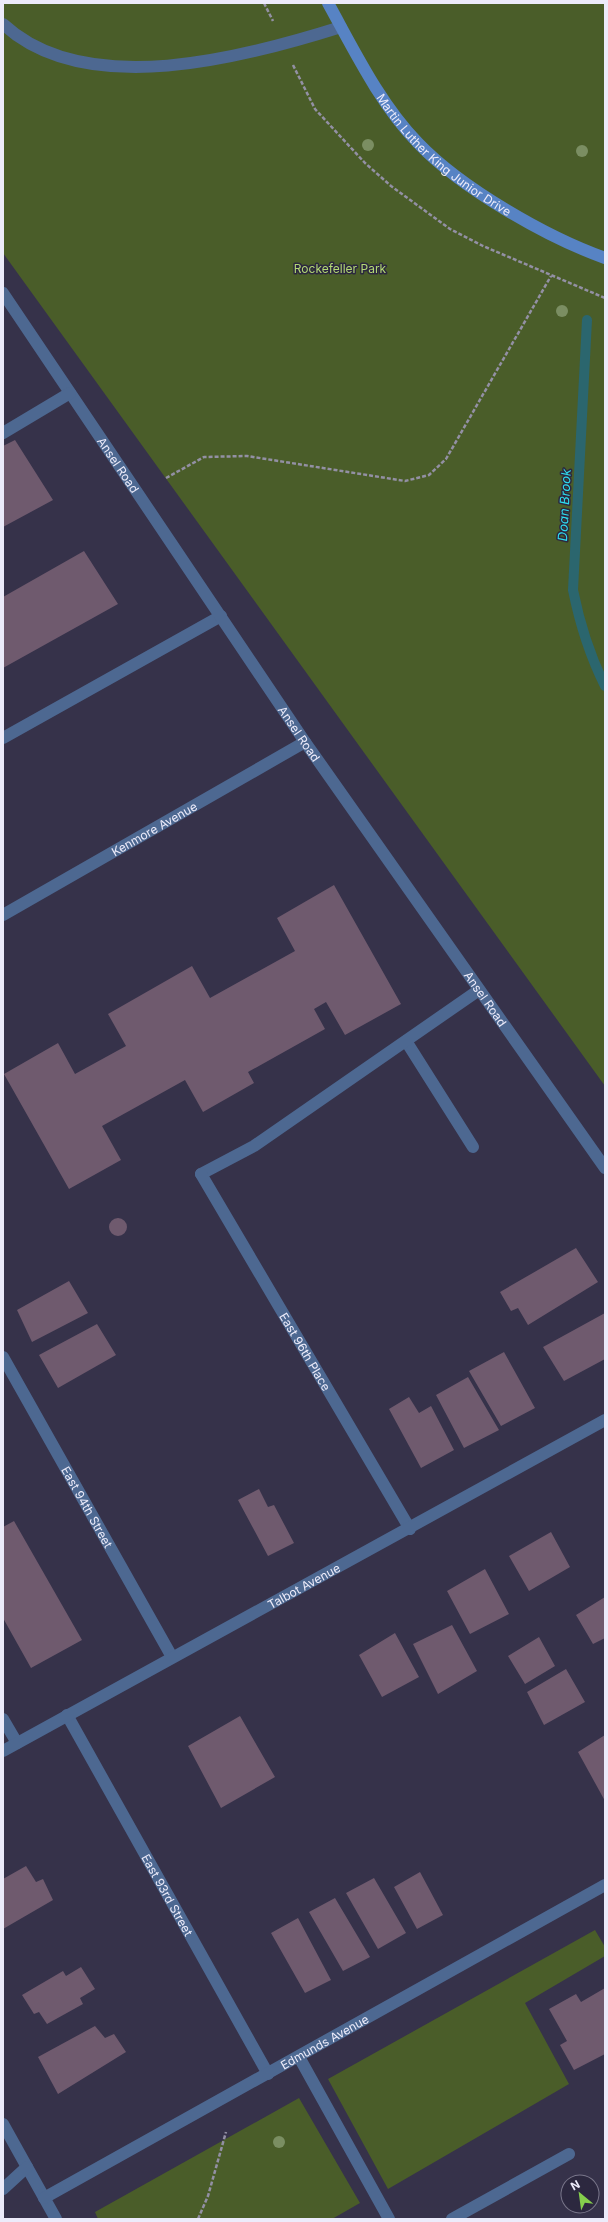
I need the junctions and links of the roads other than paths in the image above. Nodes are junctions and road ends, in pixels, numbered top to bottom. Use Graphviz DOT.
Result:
graph roads {
  1 [pos="328,3"];
  2 [pos="3,24"];
  3 [pos="341,27"];
  4 [pos="605,258"];
  5 [pos="3,293"];
  6 [pos="70,393"];
  7 [pos="3,433"];
  8 [pos="221,616"];
  9 [pos="3,738"];
  10 [pos="305,742"];
  11 [pos="3,914"];
  12 [pos="479,990"];
  13 [pos="406,1041"];
  14 [pos="473,1148"];
  15 [pos="605,1168"];
  16 [pos="3,1356"];
  17 [pos="605,1420"];
  18 [pos="410,1529"];
  19 [pos="172,1657"];
  20 [pos="67,1715"];
  21 [pos="3,1719"];
  22 [pos="17,1743"];
  23 [pos="3,1751"];
  24 [pos="605,1885"];
  25 [pos="299,2057"];
  26 [pos="268,2074"];
  27 [pos="3,2124"];
  28 [pos="569,2154"];
  29 [pos="27,2167"];
  30 [pos="3,2189"];
  31 [pos="44,2198"];
  32 [pos="56,2219"];
  33 [pos="389,2219"];
  34 [pos="452,2219"];
  1 -- 3 [label="main road, Martin Luther King Junior Drive"];
  2 -- 3 [label="street"];
  3 -- 4 [label="main road, Martin Luther King Junior Drive"];
  5 -- 6 [label="street, Ansel Road"];
  6 -- 7 [label="street"];
  6 -- 8 [label="street, Ansel Road"];
  8 -- 9 [label="street"];
  8 -- 10 [label="street, Ansel Road"];
  10 -- 11 [label="street, Kenmore Avenue"];
  10 -- 12 [label="street, Ansel Road"];
  12 -- 13 [label="street"];
  12 -- 15 [label="street, Ansel Road"];
  13 -- 14 [label="street"];
  13 -- 18 [label="street, East 96th Place"];
  16 -- 19 [label="street, East 94th Street"];
  17 -- 18 [label="street, Talbot Avenue"];
  18 -- 19 [label="street, Talbot Avenue"];
  19 -- 20 [label="street, Talbot Avenue"];
  20 -- 22 [label="street, Talbot Avenue"];
  20 -- 26 [label="street, East 93rd Street"];
  21 -- 22 [label="street"];
  22 -- 23 [label="street, Talbot Avenue"];
  24 -- 25 [label="street, Edmunds Avenue"];
  25 -- 26 [label="street, Edmunds Avenue"];
  25 -- 33 [label="street"];
  26 -- 31 [label="street, Edmunds Avenue"];
  27 -- 29 [label="street"];
  28 -- 34 [label="street"];
  29 -- 30 [label="street"];
  29 -- 31 [label="street"];
  31 -- 32 [label="street"];
}
